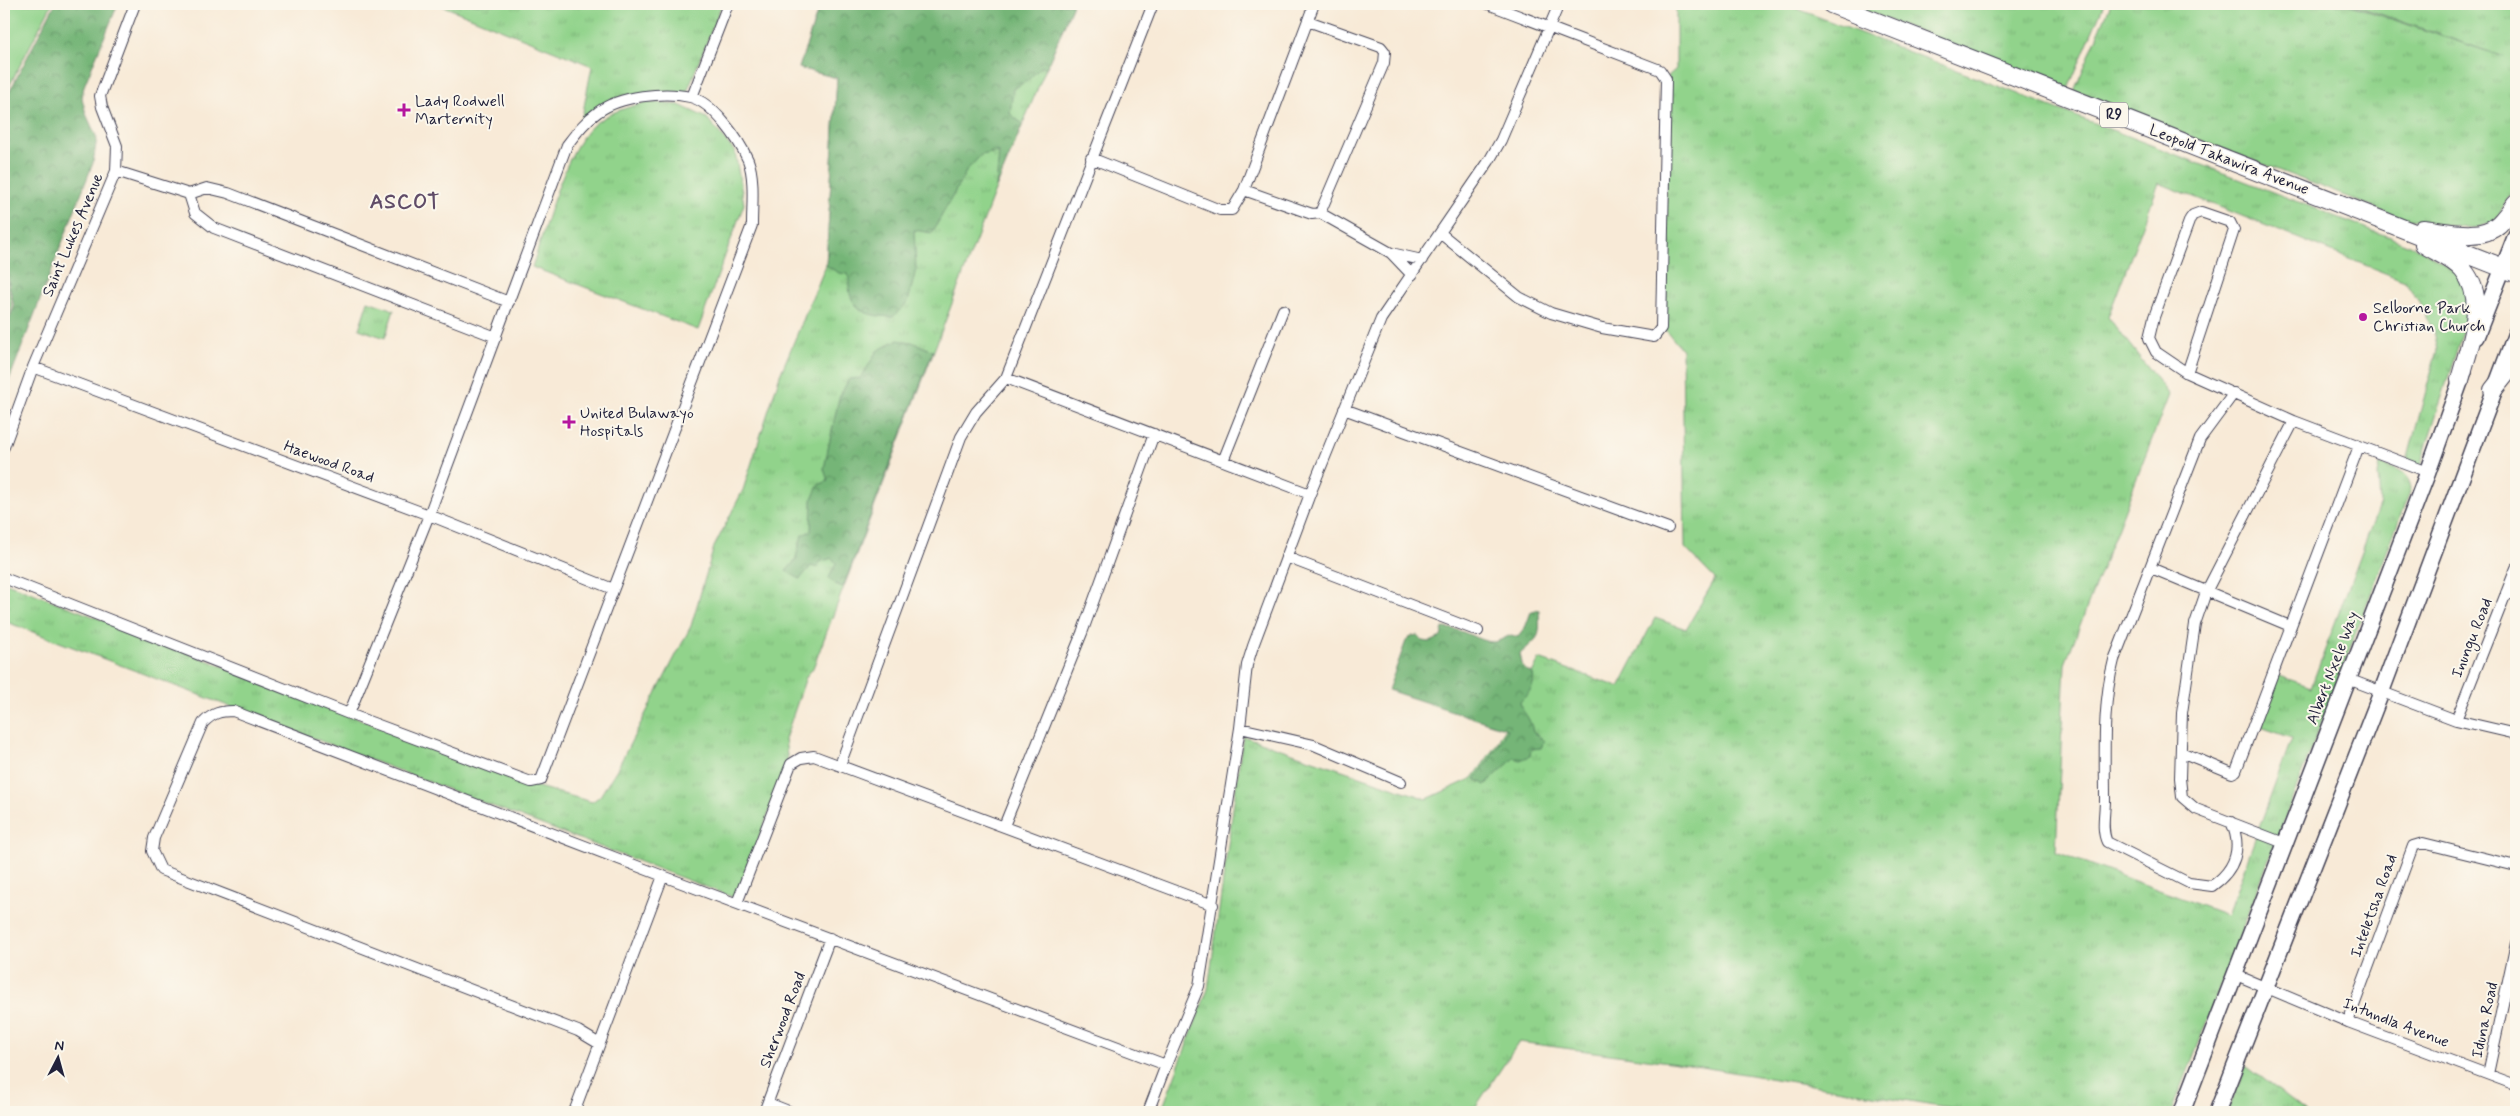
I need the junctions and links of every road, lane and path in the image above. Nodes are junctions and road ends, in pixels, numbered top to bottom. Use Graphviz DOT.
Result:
graph roads {
  1 [pos="135,4"];
  2 [pos="728,4"];
  3 [pos="1153,4"];
  4 [pos="1314,4"];
  5 [pos="1488,4"];
  6 [pos="1559,4"];
  7 [pos="1831,4"];
  8 [pos="1308,21"];
  9 [pos="1550,27"];
  10 [pos="692,97"];
  11 [pos="1091,158"];
  12 [pos="116,170"];
  13 [pos="1244,190"];
  14 [pos="189,194"];
  15 [pos="2516,203"];
  16 [pos="1320,213"];
  17 [pos="2397,226"];
  18 [pos="1440,232"];
  19 [pos="2516,236"];
  20 [pos="1391,253"];
  21 [pos="1422,260"];
  22 [pos="2510,270"];
  23 [pos="1412,275"];
  24 [pos="509,302"];
  25 [pos="1283,310"];
  26 [pos="2516,333"];
  27 [pos="496,337"];
  28 [pos="2516,360"];
  29 [pos="33,367"];
  30 [pos="2187,373"];
  31 [pos="1006,378"];
  32 [pos="2460,380"];
  33 [pos="2493,390"];
  34 [pos="2234,393"];
  35 [pos="1344,409"];
  36 [pos="2294,421"];
  37 [pos="1154,434"];
  38 [pos="2359,446"];
  39 [pos="4,447"];
  40 [pos="1223,461"];
  41 [pos="2428,472"];
  42 [pos="1310,494"];
  43 [pos="429,515"];
  44 [pos="1668,528"];
  45 [pos="1286,557"];
  46 [pos="2151,568"];
  47 [pos="2516,568"];
  48 [pos="4,578"];
  49 [pos="613,589"];
  50 [pos="2206,592"];
  51 [pos="2511,594"];
  52 [pos="2290,626"];
  53 [pos="1478,631"];
  54 [pos="2348,679"];
  55 [pos="2381,693"];
  56 [pos="349,714"];
  57 [pos="2456,720"];
  58 [pos="1240,728"];
  59 [pos="2516,734"];
  60 [pos="2181,752"];
  61 [pos="840,765"];
  62 [pos="1401,782"];
  63 [pos="2231,822"];
  64 [pos="1004,826"];
  65 [pos="2284,843"];
  66 [pos="2516,866"];
  67 [pos="663,876"];
  68 [pos="737,903"];
  69 [pos="1213,905"];
  70 [pos="830,938"];
  71 [pos="2516,943"];
  72 [pos="2236,976"];
  73 [pos="2266,988"];
  74 [pos="2348,1022"];
  75 [pos="598,1043"];
  76 [pos="1166,1065"];
  77 [pos="2488,1074"];
  78 [pos="2516,1085"];
  79 [pos="766,1108"];
  80 [pos="574,1112"];
  81 [pos="791,1112"];
  82 [pos="1148,1112"];
  83 [pos="2182,1112"];
  84 [pos="2217,1112"];
  1 -- 12 [label="street, Saint Lukes Avenue"];
  2 -- 10 [label="street"];
  3 -- 11 [label="street"];
  4 -- 8 [label="street"];
  5 -- 9 [label="street"];
  6 -- 9 [label="street"];
  7 -- 17 [label="highway, Leopold Takawira Avenue / R9"];
  8 -- 13 [label="street"];
  8 -- 16 [label="street"];
  9 -- 18 [label="street"];
  9 -- 18 [label="street"];
  10 -- 24 [label="street"];
  10 -- 49 [label="street"];
  11 -- 13 [label="street"];
  11 -- 31 [label="street"];
  12 -- 14 [label="street"];
  12 -- 29 [label="street, Saint Lukes Avenue"];
  13 -- 16 [label="street"];
  14 -- 24 [label="street"];
  14 -- 27 [label="street"];
  15 -- 17 [label="highway"];
  16 -- 20 [label="street"];
  17 -- 22 [label="highway, Leopold Takawira Avenue / R9"];
  17 -- 32 [label="highway"];
  18 -- 21 [label="street"];
  19 -- 22 [label="main road, Albert Nxele Way"];
  20 -- 21 [label="street"];
  20 -- 23 [label="street"];
  21 -- 23 [label="street"];
  22 -- 32 [label="main road, Albert Nxele Way"];
  23 -- 35 [label="street"];
  24 -- 27 [label="street"];
  25 -- 40 [label="street"];
  26 -- 33 [label="main road"];
  27 -- 43 [label="street"];
  28 -- 33 [label="highway"];
  29 -- 39 [label="street, Saint Lukes Avenue"];
  29 -- 43 [label="street, Haewood Road"];
  30 -- 30 [label="street"];
  30 -- 34 [label="street"];
  31 -- 37 [label="street"];
  31 -- 61 [label="street"];
  32 -- 41 [label="main road, Albert Nxele Way"];
  33 -- 55 [label="main road"];
  34 -- 36 [label="street"];
  34 -- 46 [label="street"];
  35 -- 42 [label="street"];
  35 -- 44 [label="street"];
  36 -- 38 [label="street"];
  36 -- 50 [label="street"];
  37 -- 40 [label="street"];
  37 -- 64 [label="street"];
  38 -- 41 [label="street"];
  38 -- 52 [label="street"];
  40 -- 42 [label="street"];
  41 -- 54 [label="main road, Albert Nxele Way"];
  42 -- 45 [label="street"];
  43 -- 49 [label="street, Haewood Road"];
  43 -- 56 [label="street"];
  45 -- 53 [label="street"];
  45 -- 58 [label="street"];
  46 -- 50 [label="street"];
  46 -- 63 [label="street"];
  47 -- 51 [label="street, Inungu Road"];
  48 -- 56 [label="street"];
  49 -- 56 [label="street"];
  50 -- 52 [label="street"];
  50 -- 60 [label="street"];
  51 -- 57 [label="street, Inungu Road"];
  52 -- 60 [label="street"];
  54 -- 55 [label="street"];
  54 -- 65 [label="main road, Albert Nxele Way"];
  55 -- 57 [label="street"];
  55 -- 73 [label="main road"];
  57 -- 59 [label="street"];
  58 -- 62 [label="street"];
  58 -- 69 [label="street"];
  60 -- 63 [label="street"];
  61 -- 64 [label="street"];
  61 -- 68 [label="street"];
  63 -- 65 [label="street"];
  64 -- 69 [label="street"];
  65 -- 72 [label="main road, Albert Nxele Way"];
  66 -- 74 [label="street, Inteletsha Road"];
  67 -- 68 [label="street"];
  67 -- 75 [label="street"];
  67 -- 75 [label="street"];
  68 -- 70 [label="street"];
  69 -- 76 [label="street"];
  70 -- 76 [label="street"];
  70 -- 79 [label="street, Sherwood Road"];
  71 -- 77 [label="street, Iduna Road"];
  72 -- 73 [label="street, Intundla Avenue"];
  72 -- 83 [label="main road, Albert Nxele Way"];
  73 -- 74 [label="street, Intundla Avenue"];
  73 -- 84 [label="main road"];
  74 -- 77 [label="street, Intundla Avenue"];
  75 -- 80 [label="street"];
  76 -- 82 [label="street"];
  77 -- 78 [label="street, Intundla Avenue"];
  79 -- 81 [label="street"];
}
